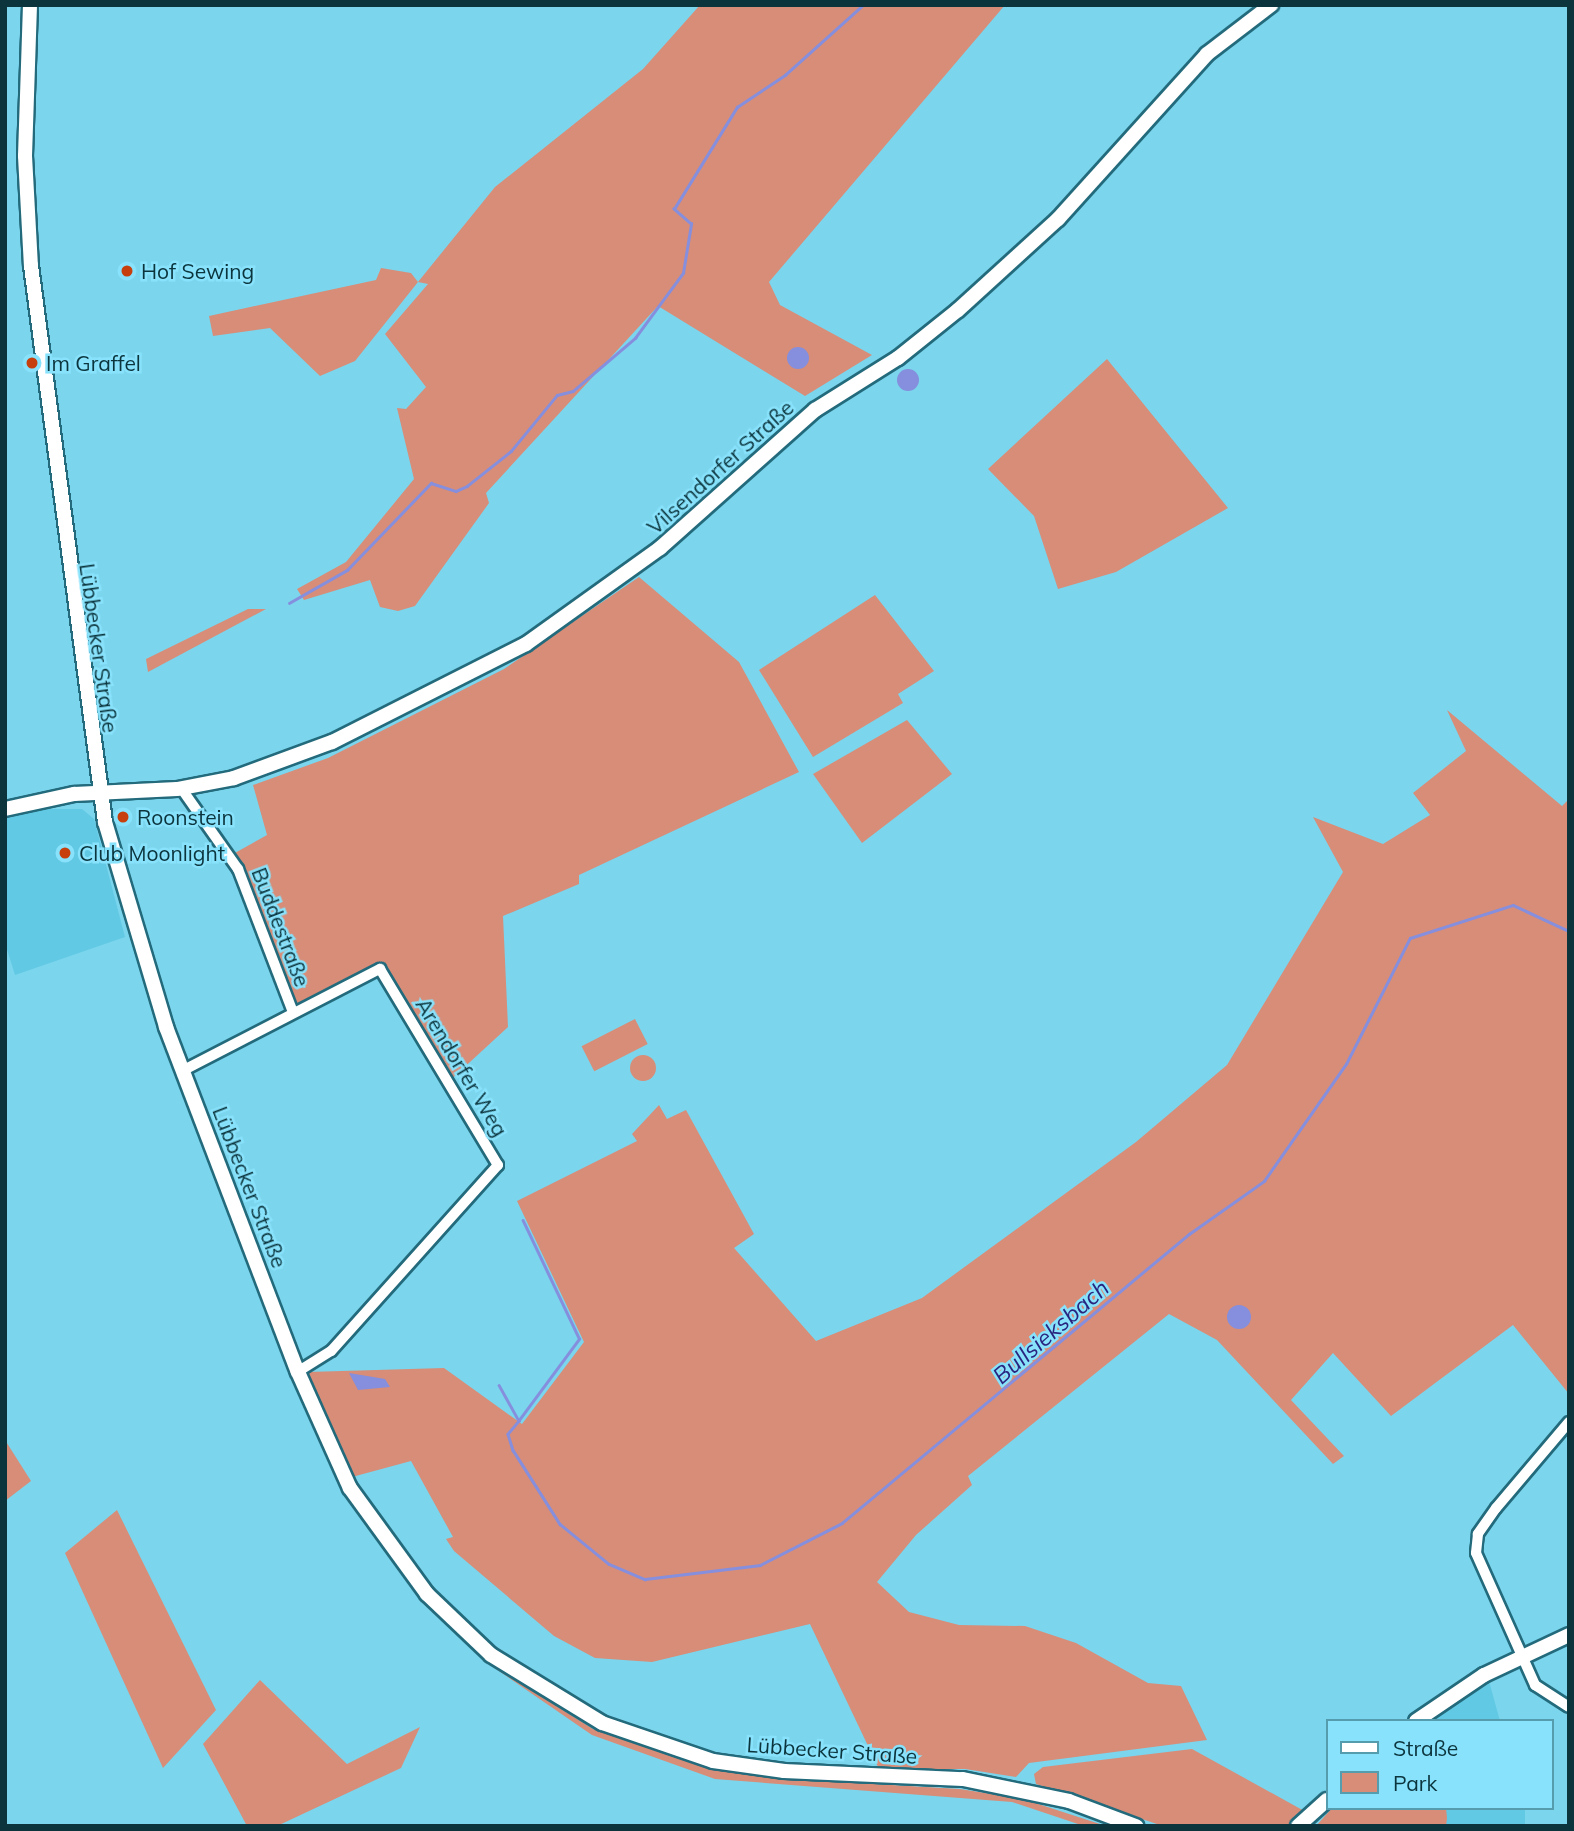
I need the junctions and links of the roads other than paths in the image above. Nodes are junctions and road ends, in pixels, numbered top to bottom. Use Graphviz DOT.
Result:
graph roads {
  1 [pos="30,5"];
  2 [pos="1271,5"];
  3 [pos="181,788"];
  4 [pos="99,793"];
  5 [pos="5,809"];
  6 [pos="293,1012"];
  7 [pos="182,1071"];
  8 [pos="298,1372"];
  9 [pos="1569,1422"];
  10 [pos="1569,1635"];
  11 [pos="1521,1656"];
  12 [pos="1569,1707"];
  13 [pos="1419,1719"];
  14 [pos="1326,1801"];
  15 [pos="1326,1808"];
  16 [pos="1136,1826"];
  17 [pos="1298,1826"];
  18 [pos="1310,1826"];
  1 -- 4 [label="main road, Lübbecker Straße"];
  2 -- 3 [label="main road, Vilsendorfer Straße"];
  3 -- 4 [label="main road, Vilsendorfer Straße"];
  3 -- 6 [label="street, Buddestraße"];
  4 -- 5 [label="main road, Vilsendorfer Straße"];
  4 -- 7 [label="main road, Lübbecker Straße"];
  6 -- 7 [label="street, Arendorfer Weg"];
  6 -- 8 [label="street, Arendorfer Weg"];
  7 -- 8 [label="main road, Lübbecker Straße"];
  8 -- 16 [label="main road, Lübbecker Straße"];
  9 -- 11 [label="street"];
  10 -- 11 [label="main road"];
  11 -- 12 [label="street"];
  11 -- 13 [label="main road"];
  14 -- 17 [label="main road"];
  15 -- 18 [label="main road"];
}
